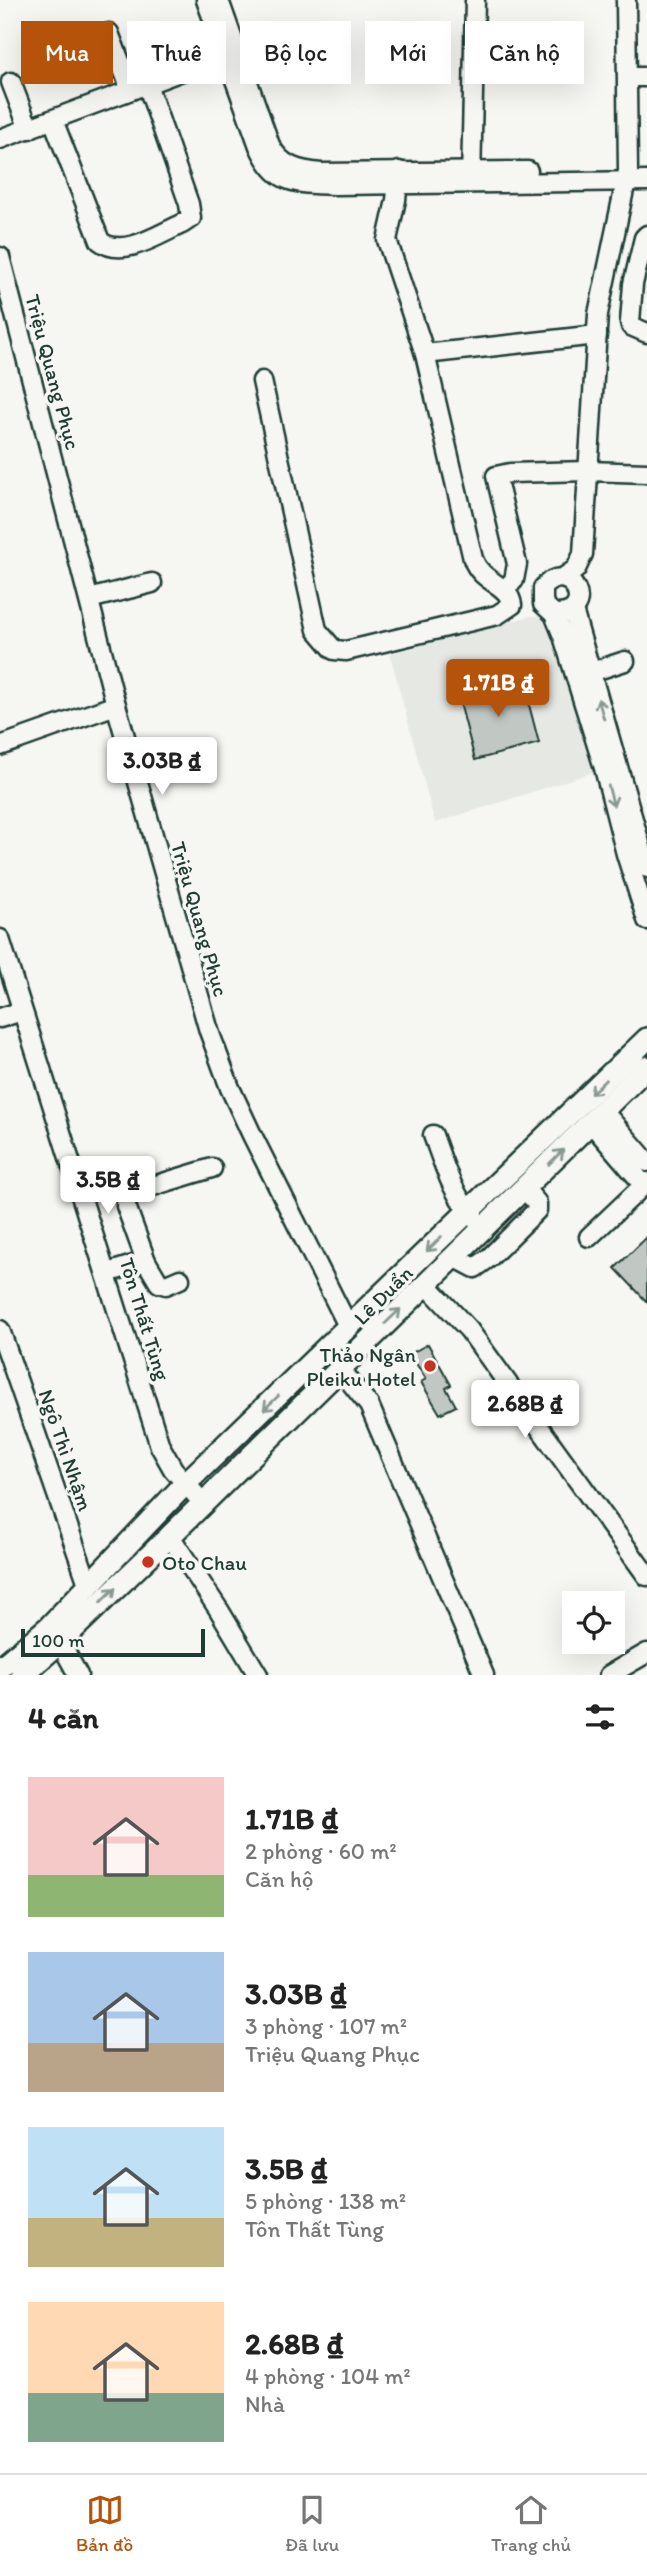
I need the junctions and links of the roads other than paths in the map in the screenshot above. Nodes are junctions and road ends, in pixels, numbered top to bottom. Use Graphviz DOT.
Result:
graph roads {
  1 [pos="206,0"];
  2 [pos="218,0"];
  3 [pos="475,0"];
  4 [pos="626,0"];
  5 [pos="113,40"];
  6 [pos="231,55"];
  7 [pos="629,77"];
  8 [pos="647,77"];
  9 [pos="11,82"];
  10 [pos="139,87"];
  11 [pos="53,120"];
  12 [pos="29,129"];
  13 [pos="0,139"];
  14 [pos="647,170"];
  15 [pos="627,176"];
  16 [pos="398,177"];
  17 [pos="471,177"];
  18 [pos="647,181"];
  19 [pos="647,235"];
  20 [pos="0,257"];
  21 [pos="605,278"];
  22 [pos="633,284"];
  23 [pos="647,333"];
  24 [pos="597,335"];
  25 [pos="425,354"];
  26 [pos="262,381"];
  27 [pos="588,471"];
  28 [pos="647,473"];
  29 [pos="563,578"];
  30 [pos="152,583"];
  31 [pos="504,590"];
  32 [pos="89,600"];
  33 [pos="573,610"];
  34 [pos="554,614"];
  35 [pos="625,661"];
  36 [pos="583,675"];
  37 [pos="116,705"];
  38 [pos="0,746"];
  39 [pos="639,858"];
  40 [pos="646,912"];
  41 [pos="0,939"];
  42 [pos="22,1011"];
  43 [pos="0,1018"];
  44 [pos="647,1039"];
  45 [pos="647,1067"];
  46 [pos="597,1117"];
  47 [pos="433,1135"];
  48 [pos="647,1162"];
  49 [pos="212,1168"];
  50 [pos="646,1183"];
  51 [pos="524,1188"];
  52 [pos="467,1211"];
  53 [pos="483,1228"];
  54 [pos="589,1237"];
  55 [pos="454,1257"];
  56 [pos="146,1261"];
  57 [pos="107,1273"];
  58 [pos="180,1279"];
  59 [pos="426,1284"];
  60 [pos="349,1328"];
  61 [pos="0,1330"];
  62 [pos="340,1369"];
  63 [pos="185,1484"];
  64 [pos="202,1502"];
  65 [pos="170,1536"];
  66 [pos="647,1576"];
  67 [pos="88,1584"];
  68 [pos="60,1642"];
  69 [pos="647,1653"];
  70 [pos="0,1668"];
  71 [pos="22,1675"];
  72 [pos="78,1675"];
  73 [pos="258,1675"];
  74 [pos="484,1675"];
  75 [pos="609,1675"];
  1 -- 6 [label="street"];
  2 -- 6 [label="street"];
  3 -- 17 [label="street"];
  4 -- 7 [label="street"];
  5 -- 10 [label="street"];
  6 -- 10 [label="street"];
  6 -- 16 [label="street"];
  7 -- 8 [label="street"];
  7 -- 15 [label="street"];
  9 -- 12 [label="street"];
  10 -- 11 [label="street"];
  10 -- 11 [label="street"];
  11 -- 12 [label="street"];
  12 -- 13 [label="street"];
  14 -- 15 [label="street"];
  15 -- 17 [label="street"];
  15 -- 18 [label="street"];
  15 -- 21 [label="street"];
  16 -- 17 [label="street"];
  16 -- 25 [label="street"];
  19 -- 22 [label="street"];
  20 -- 32 [label="street, Triệu Quang Phục"];
  21 -- 22 [label="street"];
  21 -- 24 [label="street"];
  22 -- 23 [label="street"];
  24 -- 25 [label="street"];
  24 -- 27 [label="street"];
  25 -- 31 [label="street"];
  26 -- 31 [label="street"];
  27 -- 28 [label="street"];
  27 -- 29 [label="street"];
  27 -- 31 [label="street"];
  29 -- 33 [label="street"];
  29 -- 34 [label="street"];
  30 -- 32 [label="street"];
  32 -- 37 [label="street, Triệu Quang Phục"];
  33 -- 34 [label="street"];
  33 -- 36 [label="street"];
  34 -- 36 [label="street"];
  35 -- 36 [label="street"];
  36 -- 39 [label="street"];
  37 -- 38 [label="street"];
  37 -- 60 [label="street, Triệu Quang Phục"];
  39 -- 40 [label="street"];
  41 -- 42 [label="street, Tôn Thất Tùng"];
  42 -- 43 [label="street"];
  42 -- 57 [label="street, Tôn Thất Tùng"];
  44 -- 52 [label="main road, Lê Duẩn, one-way"];
  45 -- 46 [label="main road, Lê Duẩn"];
  46 -- 48 [label="street"];
  46 -- 50 [label="street"];
  51 -- 46 [label="main road, Lê Duẩn, one-way"];
  47 -- 52 [label="street"];
  49 -- 56 [label="street"];
  50 -- 54 [label="street"];
  51 -- 53 [label="main road, Lê Duẩn"];
  51 -- 55 [label="street"];
  52 -- 53 [label="street"];
  52 -- 60 [label="main road, Lê Duẩn, one-way"];
  53 -- 55 [label="main road, Lê Duẩn"];
  55 -- 59 [label="main road, Lê Duẩn"];
  56 -- 57 [label="street"];
  56 -- 58 [label="street"];
  57 -- 63 [label="street, Tôn Thất Tùng"];
  62 -- 59 [label="main road, Lê Duẩn, one-way"];
  59 -- 66 [label="street"];
  60 -- 63 [label="main road, Lê Duẩn, one-way"];
  61 -- 67 [label="street, Ngô Thì Nhậm"];
  62 -- 64 [label="main road, Lê Duẩn"];
  62 -- 74 [label="street"];
  63 -- 64 [label="street, Tôn Thất Tùng"];
  63 -- 67 [label="main road, Lê Duẩn"];
  64 -- 65 [label="main road, Lê Duẩn"];
  68 -- 65 [label="main road, Lê Duẩn, one-way"];
  65 -- 73 [label="street"];
  67 -- 70 [label="main road, Lê Duẩn"];
  68 -- 71 [label="main road, Lê Duẩn"];
  68 -- 72 [label="street"];
  69 -- 75 [label="street"];
}
